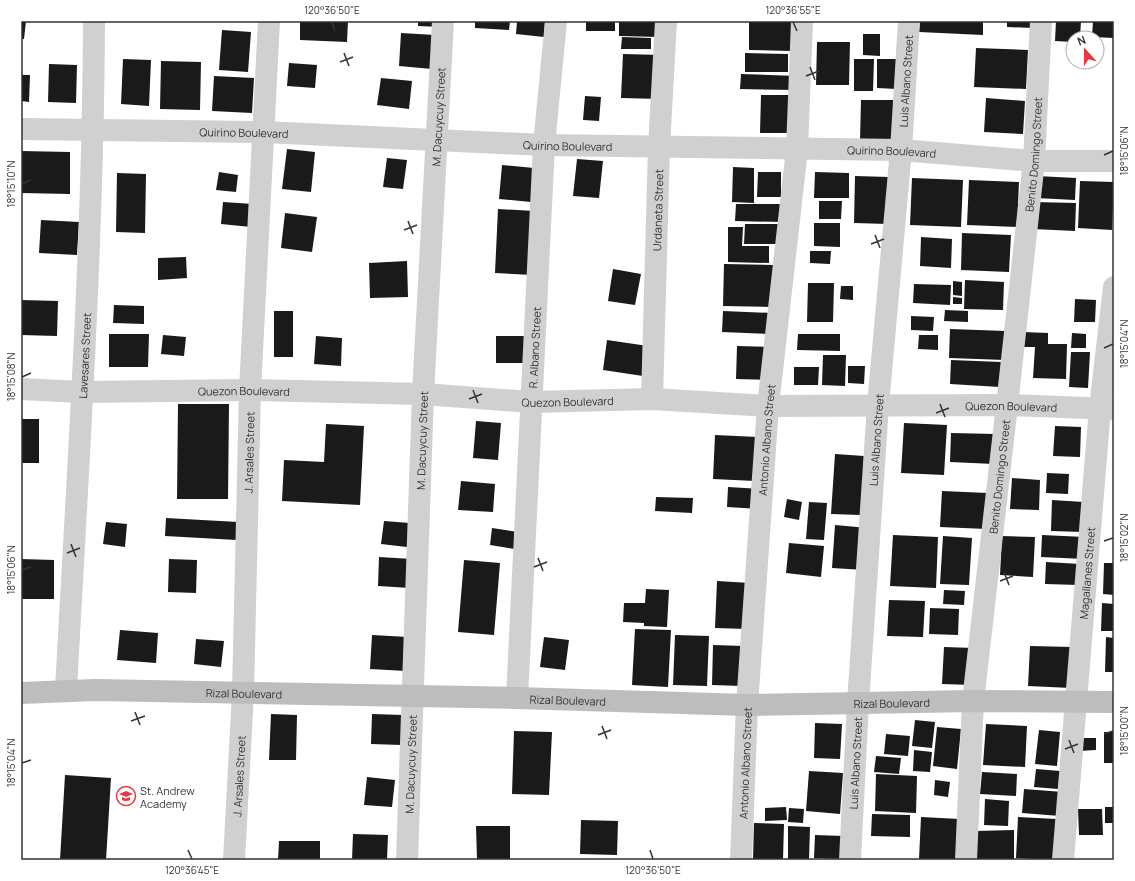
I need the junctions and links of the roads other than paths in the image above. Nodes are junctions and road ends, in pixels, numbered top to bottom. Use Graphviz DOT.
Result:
graph roads {
  1 [pos="94,21"];
  2 [pos="269,21"];
  3 [pos="443,21"];
  4 [pos="556,21"];
  5 [pos="666,21"];
  6 [pos="802,21"];
  7 [pos="909,21"];
  8 [pos="1041,21"];
  9 [pos="21,129"];
  10 [pos="93,130"];
  11 [pos="263,132"];
  12 [pos="436,140"];
  13 [pos="544,145"];
  14 [pos="658,147"];
  15 [pos="798,149"];
  16 [pos="901,150"];
  17 [pos="1034,161"];
  18 [pos="1114,161"];
  19 [pos="1114,287"];
  20 [pos="21,389"];
  21 [pos="250,390"];
  22 [pos="82,392"];
  23 [pos="423,394"];
  24 [pos="652,399"];
  25 [pos="531,402"];
  26 [pos="878,405"];
  27 [pos="1007,405"];
  28 [pos="768,406"];
  29 [pos="1107,409"];
  30 [pos="66,690"];
  31 [pos="21,693"];
  32 [pos="243,693"];
  33 [pos="412,696"];
  34 [pos="517,698"];
  35 [pos="973,701"];
  36 [pos="1076,701"];
  37 [pos="1114,702"];
  38 [pos="858,703"];
  39 [pos="747,705"];
  40 [pos="234,860"];
  41 [pos="407,860"];
  42 [pos="741,860"];
  43 [pos="850,860"];
  44 [pos="966,860"];
  45 [pos="1063,860"];
  1 -- 10 [label="street, Lavesares Street"];
  2 -- 11 [label="street, J. Arsales Street"];
  3 -- 12 [label="street, M. Dacuycuy Street"];
  4 -- 13 [label="street, R. Albano Street"];
  5 -- 14 [label="street, Urdaneta Street"];
  6 -- 15 [label="street, Antonio Albano Street"];
  7 -- 16 [label="street, Luis Albano Street"];
  8 -- 17 [label="street, Benito Domingo Street"];
  9 -- 10 [label="street, Quirino Boulevard"];
  10 -- 11 [label="street, Quirino Boulevard"];
  10 -- 22 [label="street, Lavesares Street"];
  11 -- 12 [label="street, Quirino Boulevard"];
  11 -- 21 [label="street, J. Arsales Street"];
  12 -- 13 [label="street, Quirino Boulevard"];
  12 -- 23 [label="street, M. Dacuycuy Street"];
  13 -- 14 [label="street, Quirino Boulevard"];
  13 -- 25 [label="street, R. Albano Street"];
  14 -- 15 [label="street, Quirino Boulevard"];
  14 -- 24 [label="street, Urdaneta Street"];
  15 -- 16 [label="street, Quirino Boulevard"];
  15 -- 28 [label="street, Antonio Albano Street"];
  16 -- 17 [label="street, Quirino Boulevard"];
  16 -- 26 [label="street, Luis Albano Street"];
  17 -- 18 [label="street, Quirino Boulevard"];
  17 -- 27 [label="street, Benito Domingo Street"];
  19 -- 29 [label="street, Magallanes Street"];
  20 -- 22 [label="street, Quezon Boulevard"];
  21 -- 22 [label="street, Quezon Boulevard"];
  21 -- 23 [label="street, Quezon Boulevard"];
  21 -- 32 [label="street, J. Arsales Street"];
  22 -- 30 [label="street, Lavesares Street"];
  23 -- 25 [label="street, Quezon Boulevard"];
  23 -- 33 [label="street, M. Dacuycuy Street"];
  24 -- 25 [label="street, Quezon Boulevard"];
  24 -- 28 [label="street, Quezon Boulevard"];
  25 -- 34 [label="street, R. Albano Street"];
  26 -- 27 [label="street, Quezon Boulevard"];
  26 -- 28 [label="street, Quezon Boulevard"];
  26 -- 38 [label="street, Luis Albano Street"];
  27 -- 29 [label="street, Quezon Boulevard"];
  27 -- 35 [label="street, Benito Domingo Street"];
  28 -- 39 [label="street, Antonio Albano Street"];
  29 -- 36 [label="street, Magallanes Street"];
  30 -- 31 [label="main road, Rizal Boulevard"];
  30 -- 32 [label="main road, Rizal Boulevard"];
  32 -- 33 [label="main road, Rizal Boulevard"];
  32 -- 40 [label="street, J. Arsales Street"];
  33 -- 34 [label="main road, Rizal Boulevard"];
  33 -- 41 [label="street, M. Dacuycuy Street"];
  34 -- 39 [label="main road, Rizal Boulevard"];
  35 -- 36 [label="main road, Rizal Boulevard"];
  35 -- 38 [label="main road, Rizal Boulevard"];
  35 -- 44 [label="street, Benito Domingo Street"];
  36 -- 37 [label="main road, Rizal Boulevard"];
  36 -- 45 [label="street, Magallanes Street"];
  38 -- 39 [label="main road, Rizal Boulevard"];
  38 -- 43 [label="street, Luis Albano Street"];
  39 -- 42 [label="street, Antonio Albano Street"];
}
